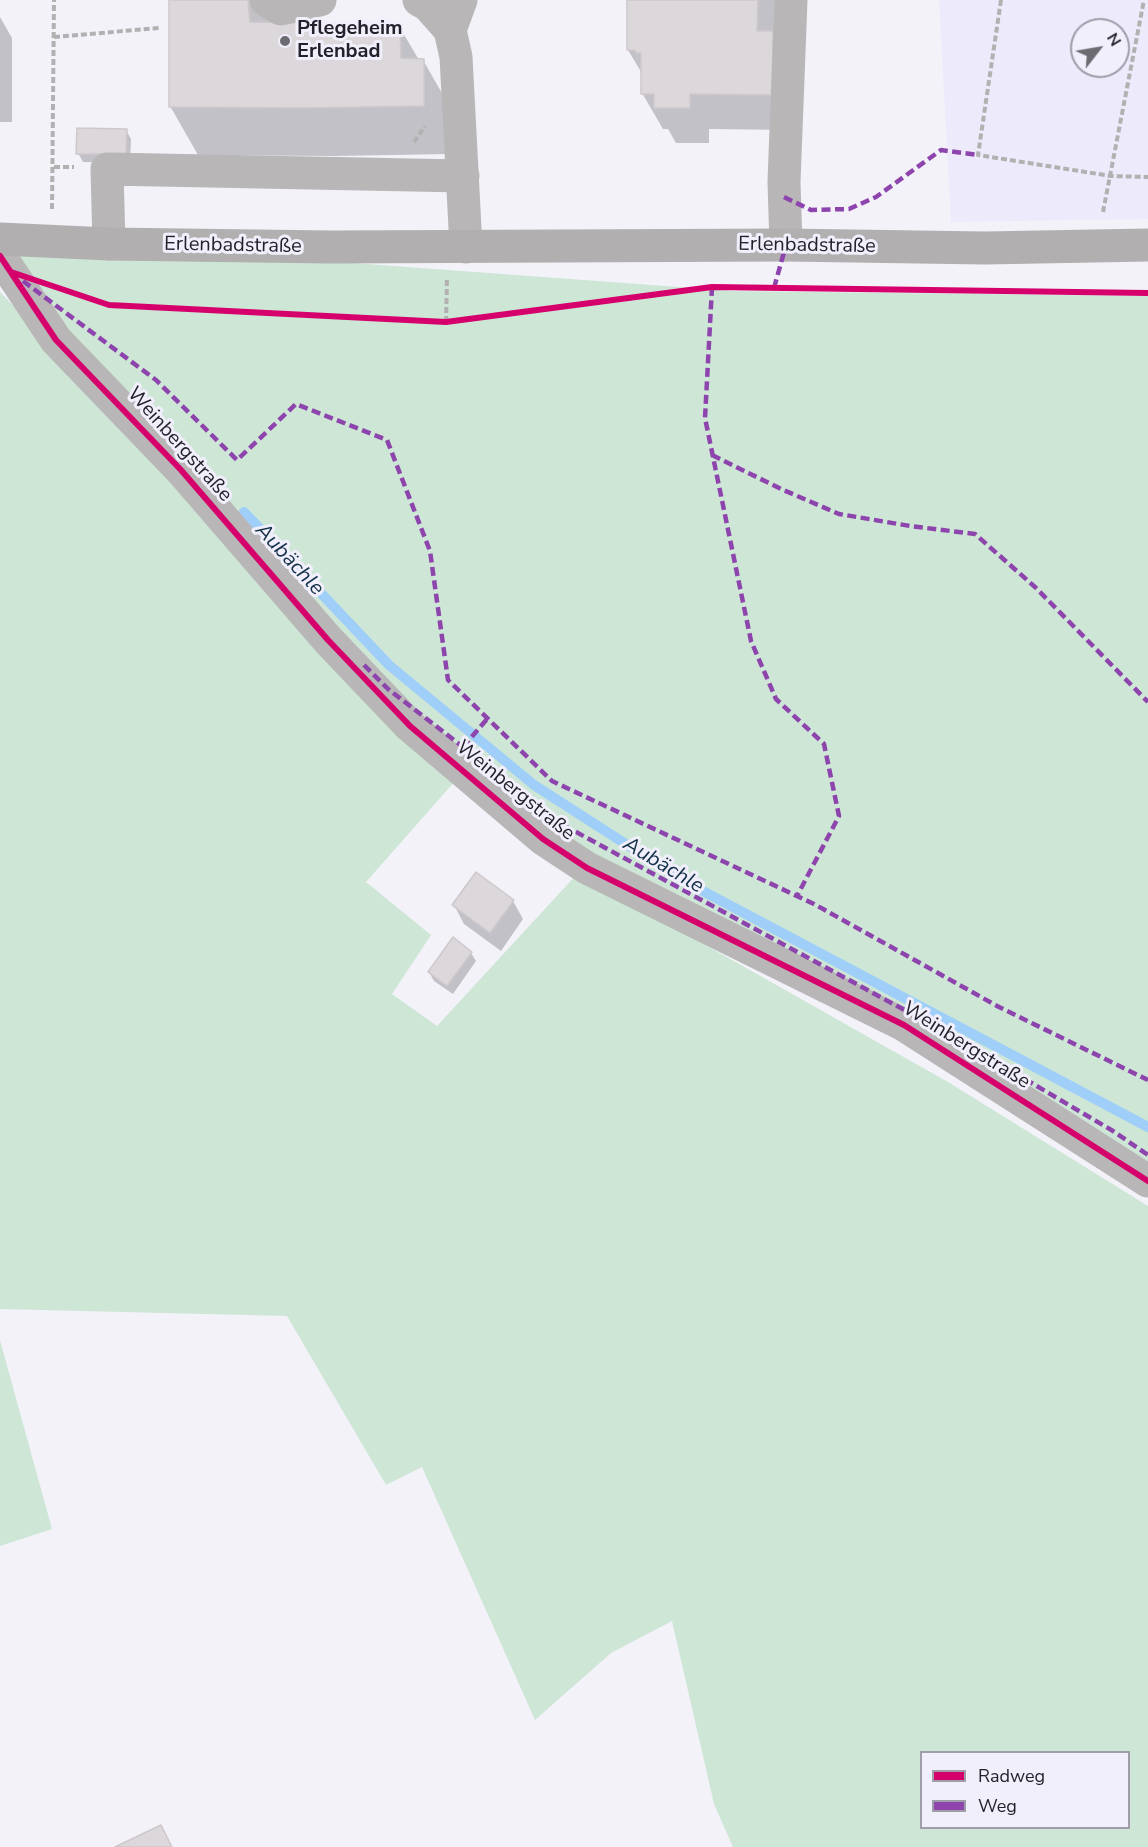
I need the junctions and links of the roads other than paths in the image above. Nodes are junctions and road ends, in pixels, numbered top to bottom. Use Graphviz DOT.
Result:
graph roads {
  1 [pos="266,0"];
  2 [pos="320,0"];
  3 [pos="419,0"];
  4 [pos="461,0"];
  5 [pos="791,0"];
  6 [pos="450,30"];
  7 [pos="464,176"];
  8 [pos="0,239"];
  9 [pos="109,244"];
  10 [pos="786,245"];
  11 [pos="1148,245"];
  12 [pos="457,247"];
  13 [pos="0,256"];
  14 [pos="1148,1181"];
  1 -- 2 [label="street"];
  3 -- 6 [label="street"];
  4 -- 6 [label="street"];
  5 -- 10 [label="street"];
  6 -- 7 [label="street"];
  7 -- 9 [label="street"];
  7 -- 12 [label="street"];
  8 -- 9 [label="main road, Erlenbadstraße"];
  9 -- 12 [label="main road, Erlenbadstraße"];
  10 -- 11 [label="main road, Erlenbadstraße"];
  10 -- 12 [label="main road, Erlenbadstraße"];
  13 -- 14 [label="street, Weinbergstraße"];
}
